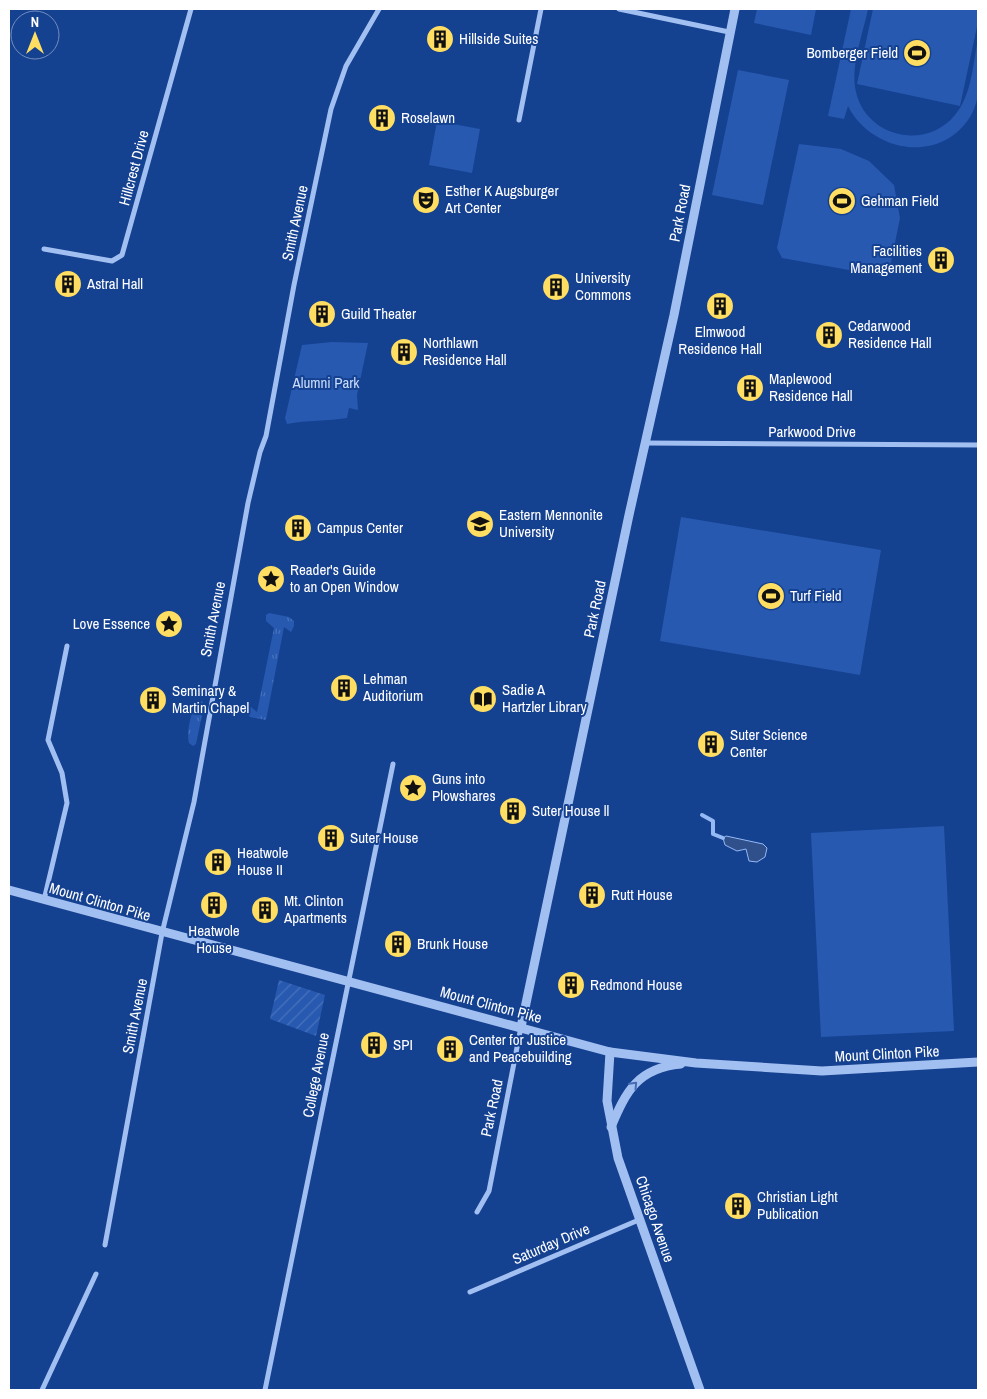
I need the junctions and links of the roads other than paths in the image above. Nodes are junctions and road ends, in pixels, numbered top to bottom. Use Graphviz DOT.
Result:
graph roads {
  1 [pos="190,9"];
  2 [pos="379,9"];
  3 [pos="541,9"];
  4 [pos="618,9"];
  5 [pos="735,9"];
  6 [pos="730,32"];
  7 [pos="519,120"];
  8 [pos="44,249"];
  9 [pos="646,443"];
  10 [pos="978,445"];
  11 [pos="67,646"];
  12 [pos="392,764"];
  13 [pos="9,890"];
  14 [pos="44,900"];
  15 [pos="162,933"];
  16 [pos="347,982"];
  17 [pos="521,1026"];
  18 [pos="610,1052"];
  19 [pos="978,1062"];
  20 [pos="696,1063"];
  21 [pos="611,1128"];
  22 [pos="477,1212"];
  23 [pos="641,1218"];
  24 [pos="105,1245"];
  25 [pos="96,1274"];
  26 [pos="470,1292"];
  27 [pos="42,1390"];
  28 [pos="265,1390"];
  29 [pos="700,1390"];
  1 -- 8 [label="street, Hillcrest Drive"];
  2 -- 15 [label="street, Smith Avenue"];
  3 -- 7 [label="street"];
  4 -- 6 [label="street"];
  5 -- 6 [label="street, Park Road"];
  6 -- 9 [label="street, Park Road"];
  9 -- 10 [label="street, Parkwood Drive"];
  9 -- 17 [label="street, Park Road"];
  11 -- 14 [label="street"];
  12 -- 16 [label="street, College Avenue"];
  13 -- 14 [label="street, Mount Clinton Pike"];
  14 -- 15 [label="street, Mount Clinton Pike"];
  15 -- 16 [label="street, Mount Clinton Pike"];
  15 -- 24 [label="street, Smith Avenue"];
  16 -- 17 [label="street, Mount Clinton Pike"];
  16 -- 28 [label="street, College Avenue"];
  17 -- 18 [label="street, Mount Clinton Pike"];
  17 -- 22 [label="street, Park Road"];
  18 -- 20 [label="street, Mount Clinton Pike"];
  18 -- 21 [label="street, Chicago Avenue"];
  19 -- 20 [label="street, Mount Clinton Pike"];
  21 -- 20 [label="street, one-way"];
  21 -- 23 [label="street, Chicago Avenue"];
  23 -- 26 [label="street, Saturday Drive"];
  23 -- 29 [label="street, Chicago Avenue"];
  25 -- 27 [label="street"];
}
